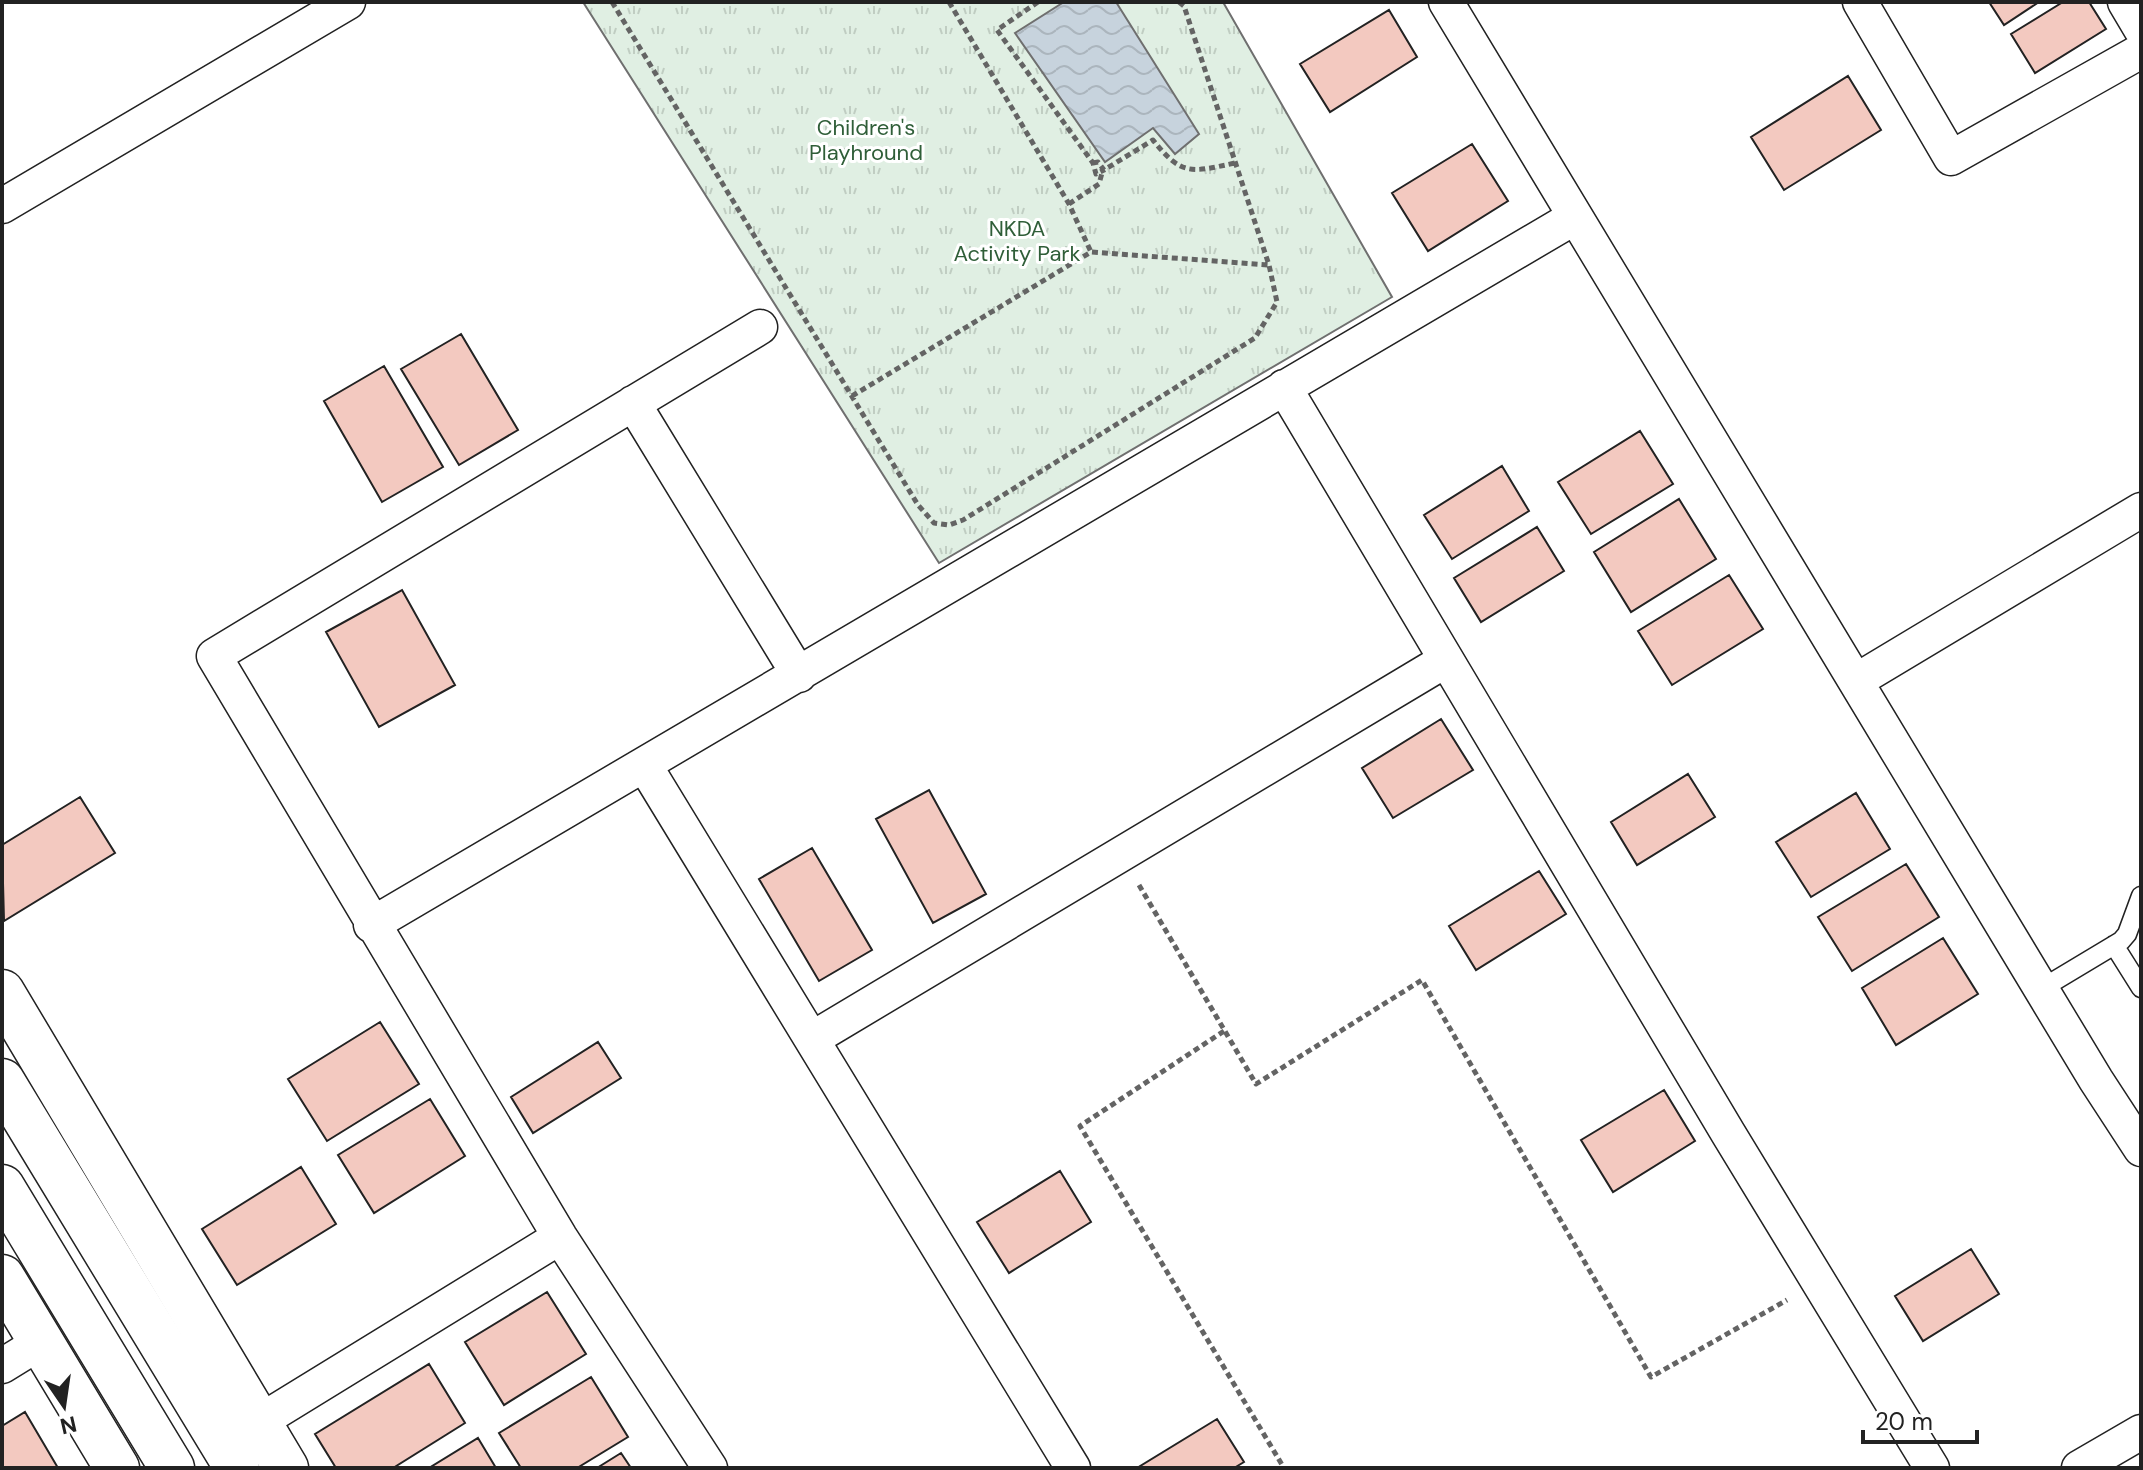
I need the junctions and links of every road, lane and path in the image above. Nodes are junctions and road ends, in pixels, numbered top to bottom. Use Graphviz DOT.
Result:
graph roads {
  1 [pos="348,2"];
  2 [pos="612,2"];
  3 [pos="949,2"];
  4 [pos="1038,2"];
  5 [pos="1179,2"];
  6 [pos="1446,2"];
  7 [pos="1860,2"];
  8 [pos="2125,2"];
  9 [pos="2141,29"];
  10 [pos="2141,51"];
  11 [pos="1235,163"];
  12 [pos="1103,172"];
  13 [pos="1069,204"];
  14 [pos="2,206"];
  15 [pos="1575,217"];
  16 [pos="1091,252"];
  17 [pos="1269,265"];
  18 [pos="760,327"];
  19 [pos="1284,387"];
  20 [pos="852,396"];
  21 [pos="633,403"];
  22 [pos="2141,510"];
  23 [pos="1446,660"];
  24 [pos="799,675"];
  25 [pos="1856,681"];
  26 [pos="645,766"];
  27 [pos="1122,855"];
  28 [pos="2141,896"];
  29 [pos="371,925"];
  30 [pos="2114,945"];
  31 [pos="2141,988"];
  32 [pos="2041,989"];
  33 [pos="2,992"];
  34 [pos="1224,1031"];
  35 [pos="812,1039"];
  36 [pos="2,1081"];
  37 [pos="2141,1149"];
  38 [pos="2,1187"];
  39 [pos="560,1237"];
  40 [pos="2,1277"];
  41 [pos="1820,1284"];
  42 [pos="41,1342"];
  43 [pos="2,1366"];
  44 [pos="259,1422"];
  45 [pos="2141,1432"];
  46 [pos="117,1468"];
  47 [pos="172,1468"];
  48 [pos="237,1468"];
  49 [pos="286,1468"];
  50 [pos="710,1468"];
  51 [pos="1073,1468"];
  52 [pos="1284,1468"];
  53 [pos="1932,1468"];
  54 [pos="2079,1468"];
  1 -- 14 [label="street"];
  2 -- 20 [label="path"];
  3 -- 13 [label="path"];
  4 -- 12 [label="path"];
  5 -- 11 [label="path"];
  6 -- 15 [label="street"];
  7 -- 10 [label="street"];
  8 -- 9 [label="street"];
  11 -- 12 [label="path"];
  11 -- 17 [label="path"];
  12 -- 13 [label="path"];
  13 -- 16 [label="path"];
  15 -- 19 [label="street"];
  15 -- 25 [label="street"];
  16 -- 17 [label="path"];
  16 -- 20 [label="path"];
  17 -- 20 [label="path"];
  18 -- 21 [label="street"];
  19 -- 23 [label="street"];
  19 -- 24 [label="street"];
  21 -- 24 [label="street"];
  21 -- 29 [label="street"];
  22 -- 25 [label="street"];
  23 -- 27 [label="street"];
  23 -- 41 [label="street"];
  24 -- 26 [label="street"];
  25 -- 32 [label="street"];
  26 -- 29 [label="street"];
  26 -- 35 [label="street"];
  27 -- 34 [label="path"];
  27 -- 35 [label="street"];
  28 -- 30 [label="lane"];
  29 -- 39 [label="street"];
  30 -- 31 [label="lane"];
  30 -- 32 [label="lane"];
  32 -- 37 [label="street"];
  33 -- 44 [label="street"];
  34 -- 41 [label="path"];
  34 -- 52 [label="path"];
  35 -- 51 [label="street"];
  36 -- 48 [label="street"];
  38 -- 47 [label="street"];
  39 -- 44 [label="street"];
  39 -- 50 [label="street"];
  40 -- 42 [label="street"];
  41 -- 53 [label="street"];
  42 -- 43 [label="street"];
  42 -- 46 [label="street"];
  44 -- 49 [label="street"];
  45 -- 54 [label="street"];
}
